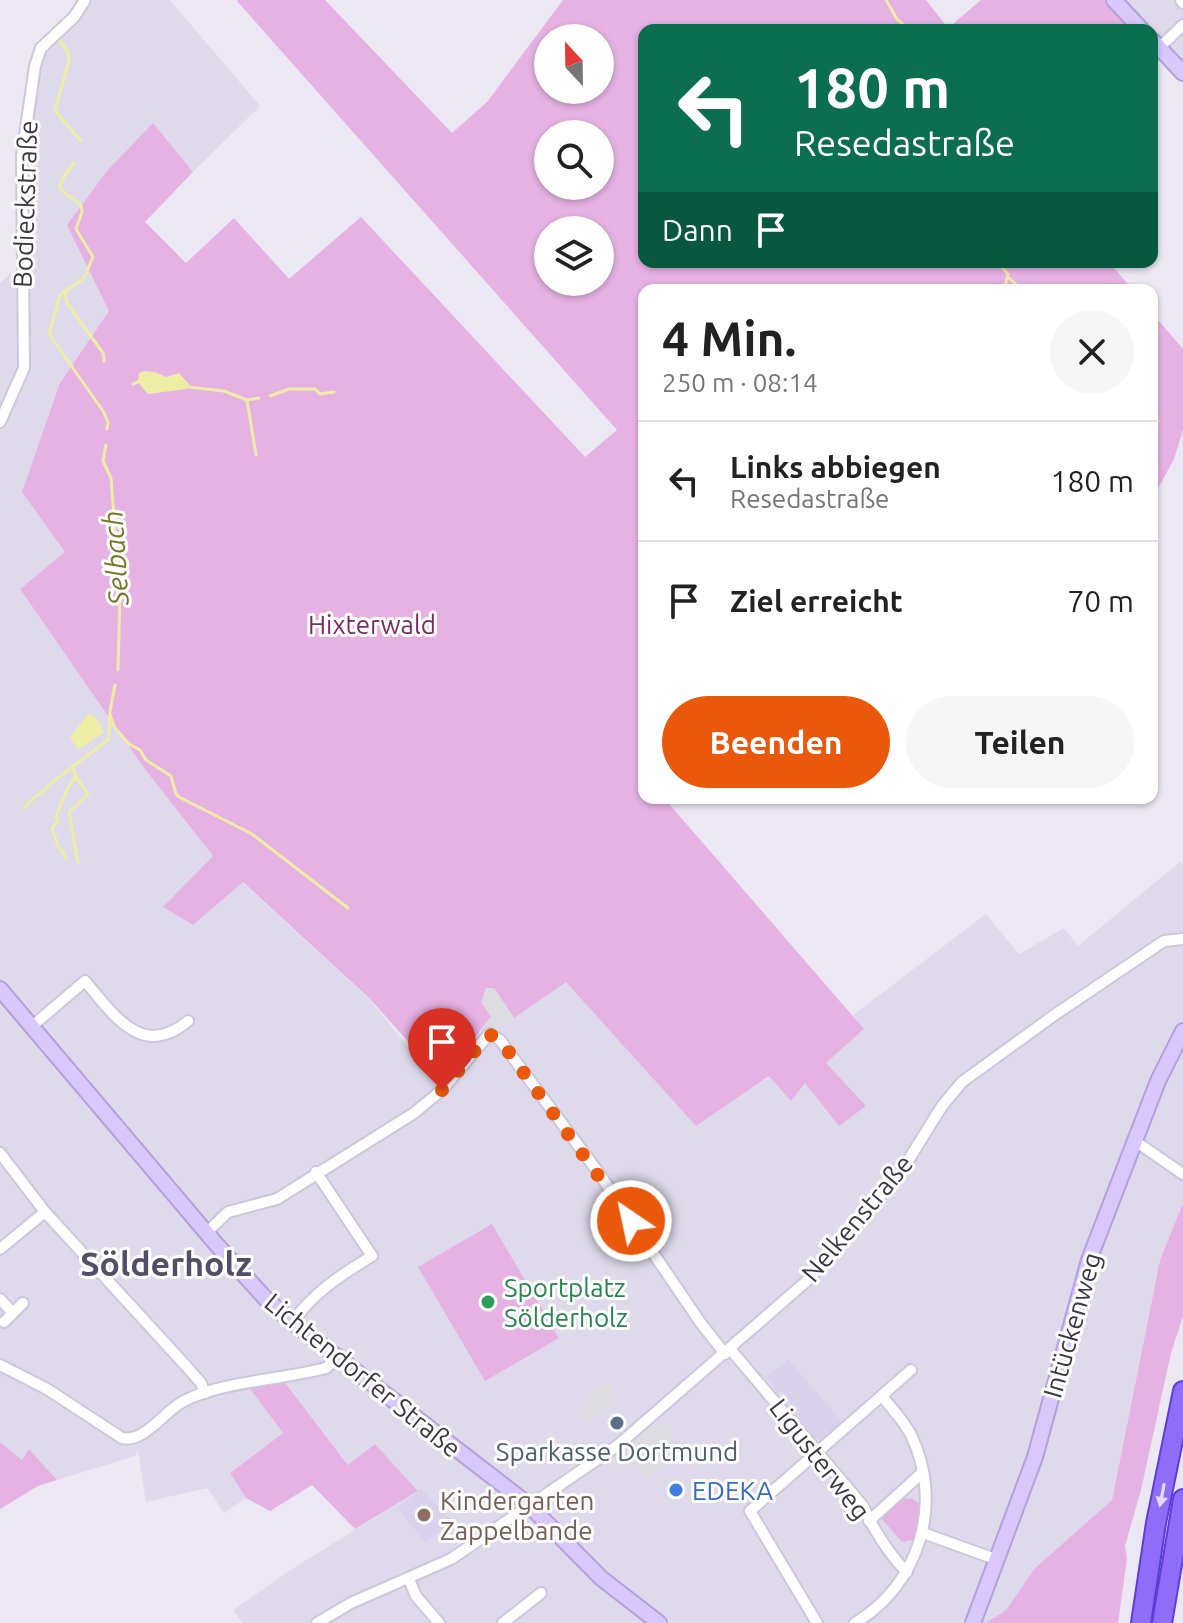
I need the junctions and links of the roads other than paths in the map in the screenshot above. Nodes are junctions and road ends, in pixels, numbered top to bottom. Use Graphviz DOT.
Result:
graph roads {
  1 [pos="85,0"];
  2 [pos="1114,0"];
  3 [pos="1136,24"];
  4 [pos="1183,25"];
  5 [pos="1158,42"];
  6 [pos="1158,47"];
  7 [pos="1183,73"];
  8 [pos="0,422"];
  9 [pos="1183,939"];
  10 [pos="0,989"];
  11 [pos="188,1021"];
  12 [pos="31,1027"];
  13 [pos="1183,1031"];
  14 [pos="1135,1141"];
  15 [pos="0,1153"];
  16 [pos="316,1172"];
  17 [pos="1183,1174"];
  18 [pos="45,1212"];
  19 [pos="206,1233"];
  20 [pos="0,1249"];
  21 [pos="0,1299"];
  22 [pos="23,1303"];
  23 [pos="13,1313"];
  24 [pos="4,1322"];
  25 [pos="292,1322"];
  26 [pos="728,1352"];
  27 [pos="338,1357"];
  28 [pos="0,1365"];
  29 [pos="911,1370"];
  30 [pos="1183,1391"];
  31 [pos="205,1393"];
  32 [pos="882,1396"];
  33 [pos="818,1451"];
  34 [pos="923,1472"];
  35 [pos="1183,1499"];
  36 [pos="529,1505"];
  37 [pos="869,1521"];
  38 [pos="923,1533"];
  39 [pos="998,1560"];
  40 [pos="907,1572"];
  41 [pos="409,1579"];
  42 [pos="541,1593"];
  43 [pos="317,1623"];
  44 [pos="439,1623"];
  45 [pos="503,1623"];
  46 [pos="659,1623"];
  47 [pos="817,1623"];
  48 [pos="855,1623"];
  49 [pos="973,1623"];
  50 [pos="1141,1623"];
  51 [pos="1162,1623"];
  1 -- 8 [label="street, Bodieckstraße"];
  2 -- 3 [label="main road"];
  4 -- 5 [label="street"];
  6 -- 7 [label="main road"];
  9 -- 26 [label="street, Nelkenstraße"];
  10 -- 12 [label="main road, Lichtendorfer Straße"];
  11 -- 12 [label="street"];
  12 -- 19 [label="main road, Lichtendorfer Straße"];
  13 -- 14 [label="main road, Intückenweg"];
  14 -- 17 [label="street"];
  14 -- 39 [label="main road, Intückenweg"];
  15 -- 18 [label="street"];
  16 -- 19 [label="street"];
  16 -- 25 [label="street"];
  16 -- 26 [label="street, Ligusterweg"];
  18 -- 20 [label="street"];
  18 -- 31 [label="street"];
  19 -- 25 [label="main road, Lichtendorfer Straße"];
  21 -- 23 [label="street"];
  22 -- 23 [label="street"];
  23 -- 24 [label="street"];
  25 -- 27 [label="main road, Lichtendorfer Straße"];
  26 -- 33 [label="street, Ligusterweg"];
  26 -- 36 [label="street, Nelkenstraße"];
  27 -- 31 [label="street"];
  27 -- 36 [label="main road, Lichtendorfer Straße"];
  28 -- 31 [label="street"];
  29 -- 32 [label="street"];
  30 -- 50 [label="highway, one-way"];
  32 -- 33 [label="street"];
  32 -- 34 [label="street"];
  33 -- 37 [label="street, Ligusterweg"];
  33 -- 47 [label="street"];
  34 -- 37 [label="street"];
  34 -- 38 [label="street"];
  35 -- 51 [label="highway"];
  36 -- 41 [label="street, Nelkenstraße"];
  36 -- 46 [label="main road, Lichtendorfer Straße"];
  37 -- 40 [label="street, Ligusterweg"];
  38 -- 39 [label="street"];
  38 -- 40 [label="street"];
  39 -- 49 [label="main road, Intückenweg"];
  40 -- 48 [label="street"];
  41 -- 43 [label="street, Nelkenstraße"];
  41 -- 44 [label="street"];
  42 -- 45 [label="street"];
}
